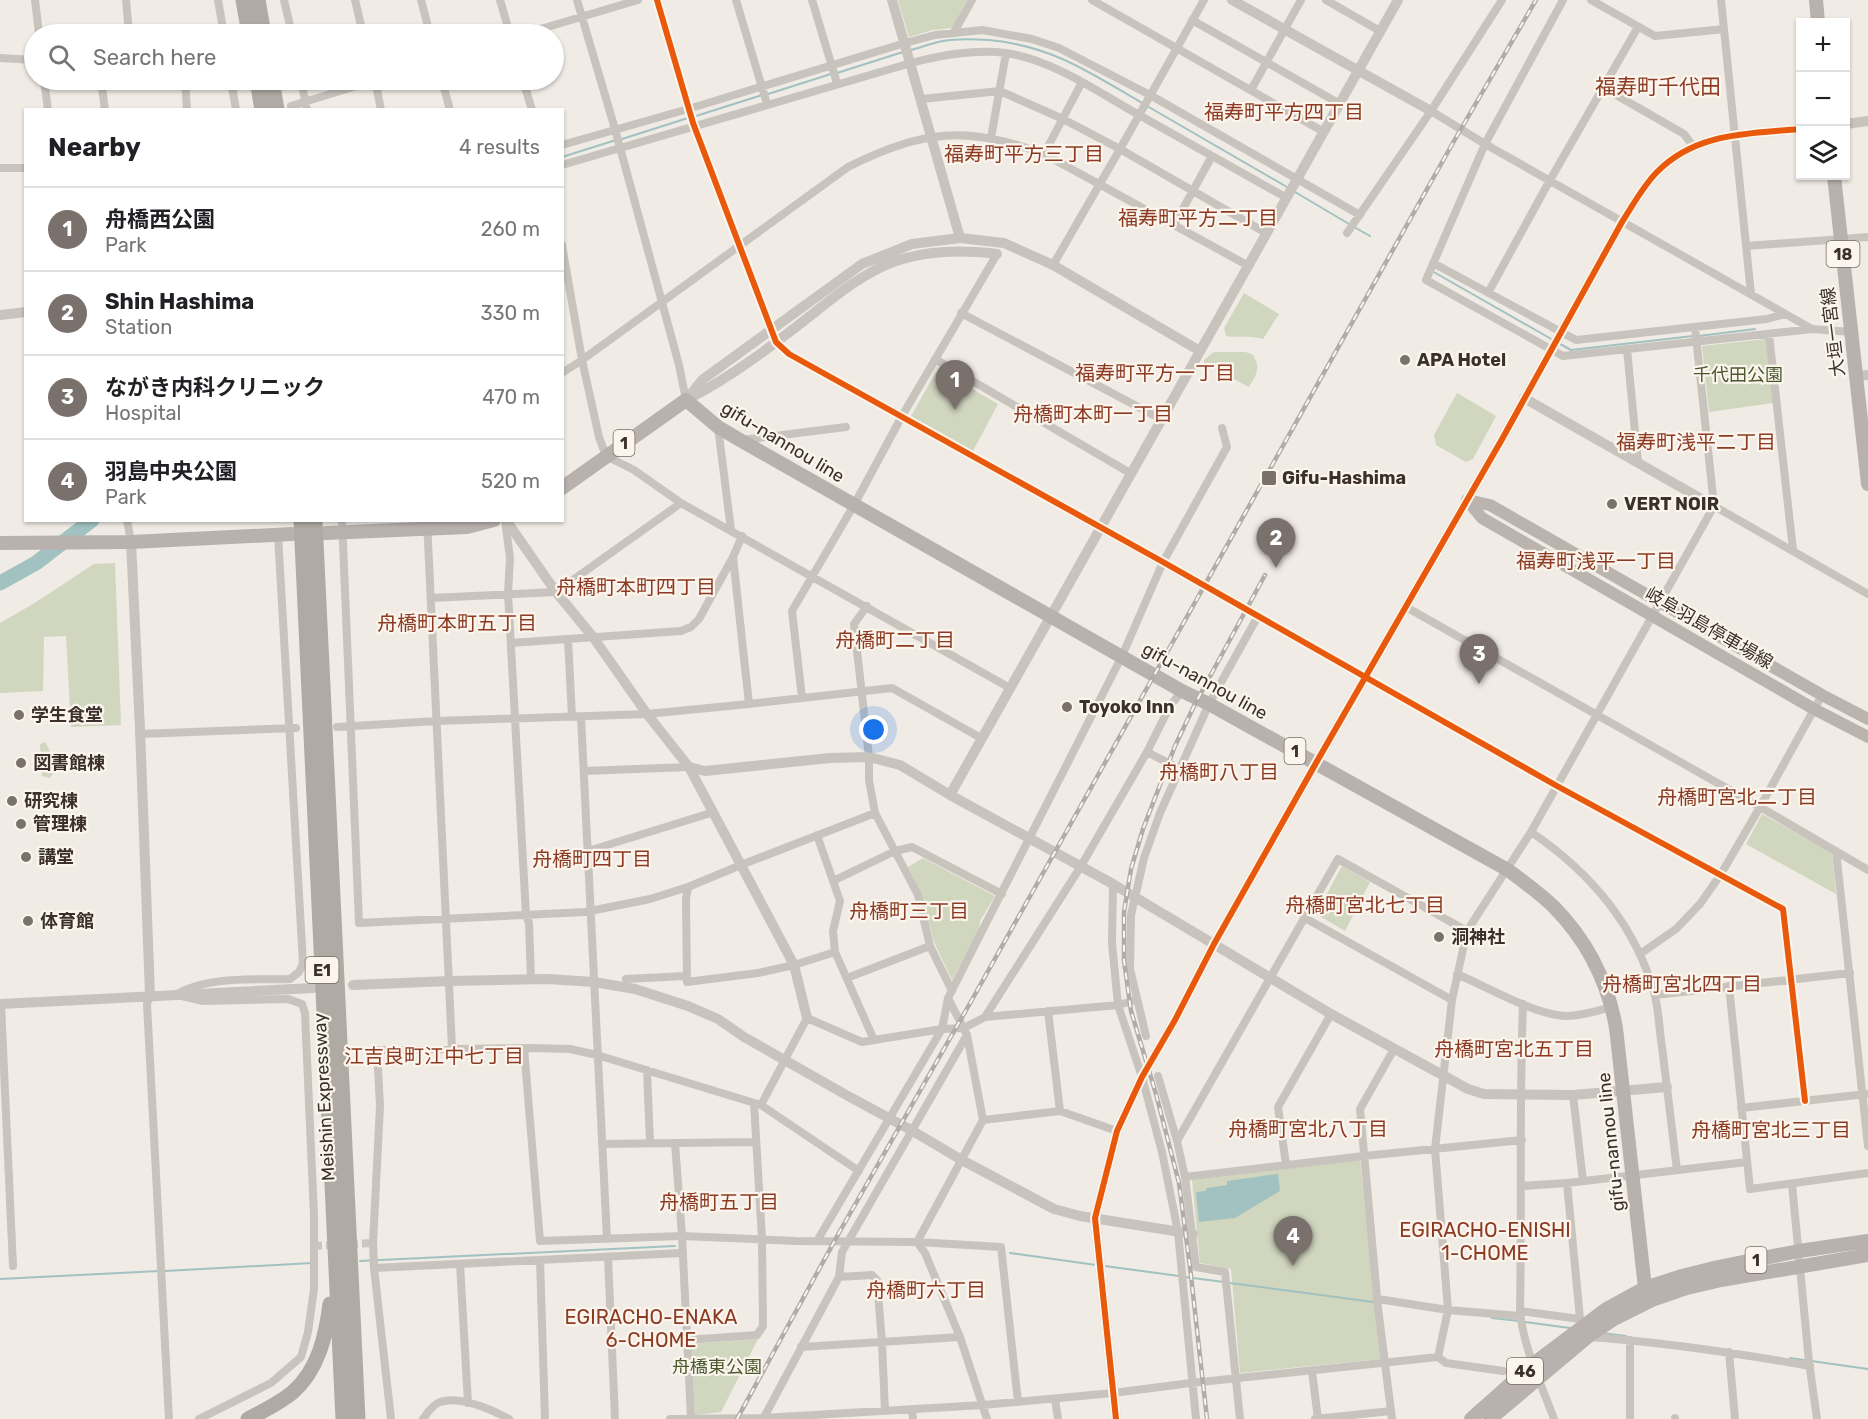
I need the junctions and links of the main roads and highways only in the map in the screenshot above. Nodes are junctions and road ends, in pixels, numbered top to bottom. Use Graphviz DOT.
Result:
graph roads {
  1 [pos="243,0"];
  2 [pos="258,0"];
  3 [pos="1816,0"];
  4 [pos="1818,18"];
  5 [pos="247,24"];
  6 [pos="262,24"];
  7 [pos="259,90"];
  8 [pos="276,90"];
  9 [pos="262,108"];
  10 [pos="284,108"];
  11 [pos="1834,180"];
  12 [pos="1862,375"];
  13 [pos="1868,484"];
  14 [pos="564,487"];
  15 [pos="301,522"];
  16 [pos="315,522"];
  17 [pos="486,522"];
  18 [pos="427,524"];
  19 [pos="342,527"];
  20 [pos="326,533"];
  21 [pos="285,535"];
  22 [pos="0,543"];
  23 [pos="1868,719"];
  24 [pos="1868,737"];
  25 [pos="1868,1241"];
  26 [pos="351,1247"];
  27 [pos="1868,1256"];
  28 [pos="336,1263"];
  29 [pos="1649,1294"];
  30 [pos="1584,1329"];
  31 [pos="248,1419"];
  32 [pos="343,1419"];
  33 [pos="358,1419"];
  34 [pos="368,1419"];
  35 [pos="1471,1419"];
  36 [pos="1490,1419"];
  1 -- 5 [label="highway"];
  2 -- 6 [label="highway"];
  3 -- 4 [label="main road"];
  7 -- 9 [label="highway"];
  8 -- 10 [label="highway"];
  11 -- 12 [label="main road, 大垣一宮線 / 18"];
  12 -- 13 [label="main road, 大垣一宮線 / 18"];
  14 -- 29 [label="main road, gifu-nannou line / 1"];
  15 -- 28 [label="highway, Meishin Expressway / E1"];
  16 -- 26 [label="highway, Meishin Expressway / E1"];
  17 -- 18 [label="main road"];
  18 -- 19 [label="main road"];
  19 -- 20 [label="main road"];
  21 -- 22 [label="main road"];
  23 -- 24 [label="main road, 岐阜羽島停車場線"];
  25 -- 29 [label="main road, 1"];
  26 -- 33 [label="highway, Meishin Expressway / E1"];
  26 -- 34 [label="highway"];
  27 -- 29 [label="main road, 1"];
  28 -- 31 [label="highway"];
  28 -- 32 [label="highway, Meishin Expressway / E1"];
  29 -- 30 [label="main road, 46"];
  30 -- 35 [label="main road, 46"];
  30 -- 36 [label="main road, 46"];
}
